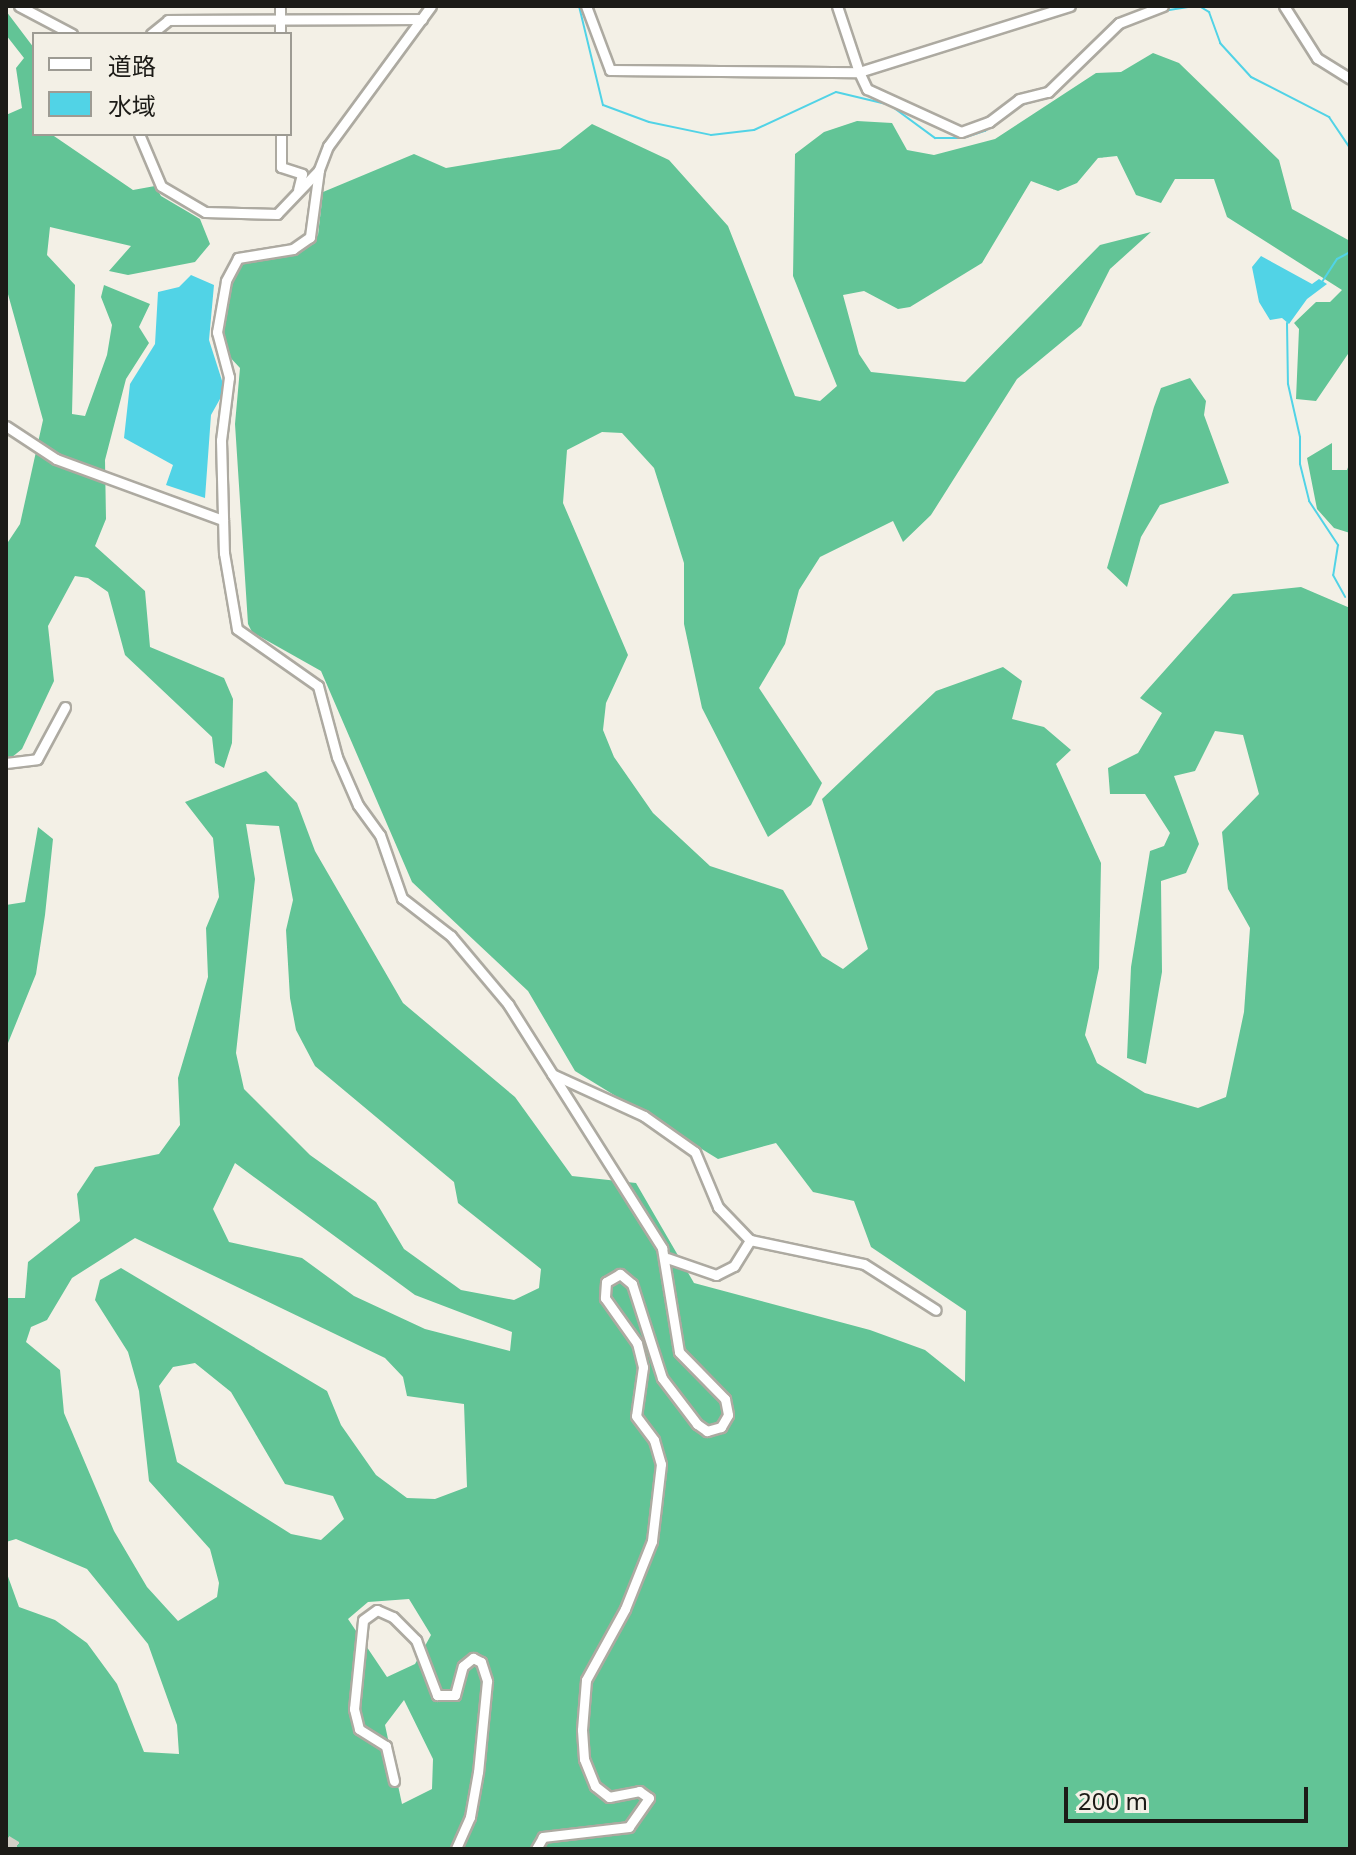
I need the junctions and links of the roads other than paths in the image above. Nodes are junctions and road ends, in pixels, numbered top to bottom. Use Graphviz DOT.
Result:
graph roads {
  1 [pos="19,6"];
  2 [pos="280,6"];
  3 [pos="431,6"];
  4 [pos="586,6"];
  5 [pos="837,6"];
  6 [pos="1070,6"];
  7 [pos="1163,6"];
  8 [pos="1284,6"];
  9 [pos="280,19"];
  10 [pos="422,19"];
  11 [pos="68,32"];
  12 [pos="153,32"];
  13 [pos="280,32"];
  14 [pos="859,72"];
  15 [pos="1350,79"];
  16 [pos="140,136"];
  17 [pos="281,136"];
  18 [pos="319,170"];
  19 [pos="298,191"];
  20 [pos="6,426"];
  21 [pos="223,520"];
  22 [pos="65,707"];
  23 [pos="6,763"];
  24 [pos="552,1074"];
  25 [pos="750,1240"];
  26 [pos="667,1258"];
  27 [pos="936,1310"];
  28 [pos="394,1781"];
  29 [pos="456,1849"];
  30 [pos="536,1849"];
  1 -- 11 [label="street"];
  2 -- 9 [label="street"];
  3 -- 10 [label="street"];
  4 -- 14 [label="street"];
  5 -- 14 [label="street"];
  6 -- 14 [label="street"];
  7 -- 14 [label="street"];
  8 -- 15 [label="street"];
  9 -- 10 [label="street"];
  9 -- 12 [label="street"];
  9 -- 13 [label="street"];
  10 -- 18 [label="street"];
  16 -- 19 [label="street"];
  17 -- 19 [label="street"];
  18 -- 19 [label="street"];
  18 -- 21 [label="street"];
  20 -- 21 [label="street"];
  21 -- 24 [label="street"];
  22 -- 23 [label="street"];
  24 -- 25 [label="street"];
  24 -- 26 [label="street"];
  25 -- 26 [label="street"];
  25 -- 27 [label="street"];
  26 -- 30 [label="street"];
  28 -- 29 [label="street"];
}
